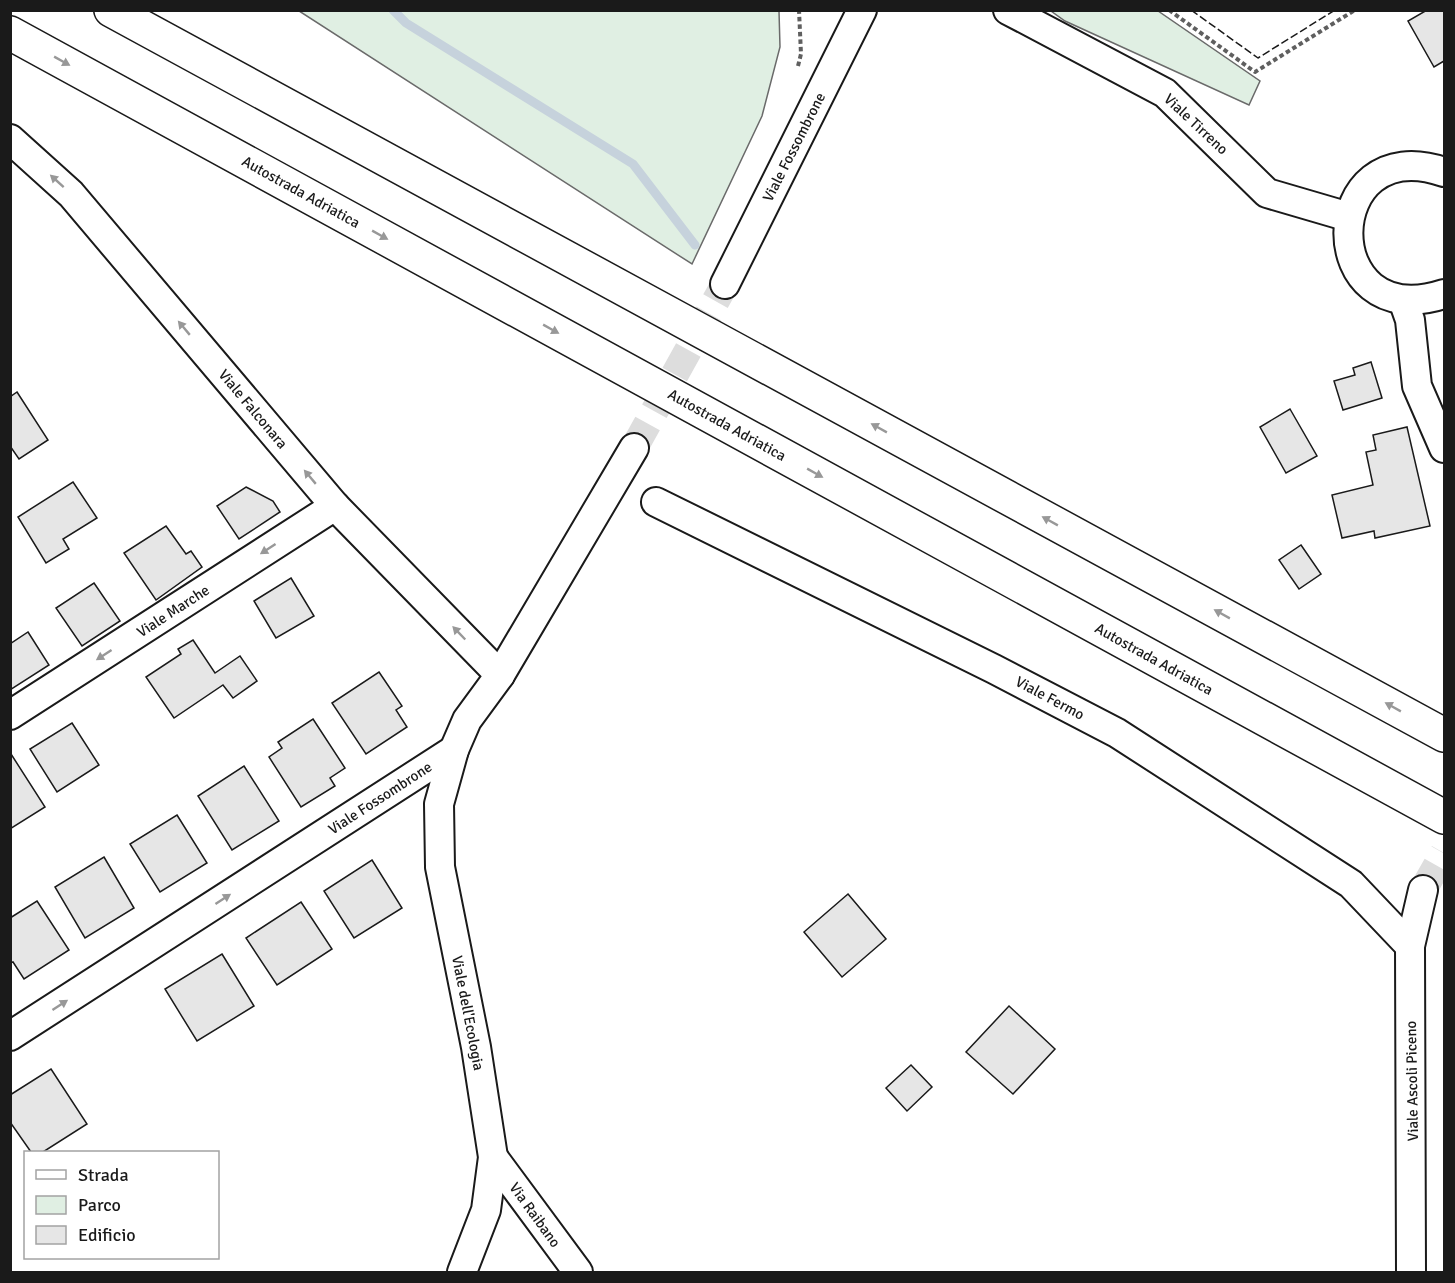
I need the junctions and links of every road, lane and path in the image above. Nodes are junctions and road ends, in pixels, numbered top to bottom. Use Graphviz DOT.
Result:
graph roads {
  1 [pos="111,10"];
  2 [pos="862,10"];
  3 [pos="1008,10"];
  4 [pos="1169,10"];
  5 [pos="1355,10"];
  6 [pos="10,33"];
  7 [pos="10,139"];
  8 [pos="1444,172"];
  9 [pos="1349,217"];
  10 [pos="725,284"];
  11 [pos="1444,294"];
  12 [pos="1403,300"];
  13 [pos="1444,447"];
  14 [pos="634,448"];
  15 [pos="656,502"];
  16 [pos="335,506"];
  17 [pos="500,675"];
  18 [pos="10,715"];
  19 [pos="1444,735"];
  20 [pos="454,750"];
  21 [pos="1444,818"];
  22 [pos="1423,890"];
  23 [pos="1410,946"];
  24 [pos="10,1036"];
  25 [pos="493,1157"];
  26 [pos="462,1272"];
  27 [pos="578,1272"];
  28 [pos="1411,1272"];
  19 -- 1 [label="highway, one-way"];
  2 -- 10 [label="street, Viale Fossombrone"];
  3 -- 9 [label="street, Viale Tirreno"];
  4 -- 5 [label="path"];
  6 -- 21 [label="highway, Autostrada Adriatica, one-way"];
  16 -- 7 [label="street, Viale Falconara, one-way"];
  8 -- 9 [label="street"];
  9 -- 12 [label="street"];
  11 -- 12 [label="street"];
  12 -- 13 [label="street"];
  14 -- 17 [label="street"];
  15 -- 23 [label="street, Viale Fermo"];
  17 -- 16 [label="street, Viale Falconara, one-way"];
  16 -- 18 [label="street, Viale Marche, one-way"];
  17 -- 20 [label="street"];
  24 -- 20 [label="street, Viale Fossombrone, one-way"];
  20 -- 25 [label="street, Viale dell'Ecologia"];
  22 -- 23 [label="street, Viale Ascoli Piceno"];
  23 -- 28 [label="street, Viale Ascoli Piceno"];
  25 -- 26 [label="street, Viale dell'Ecologia"];
  25 -- 27 [label="street, Via Raibano"];
}
